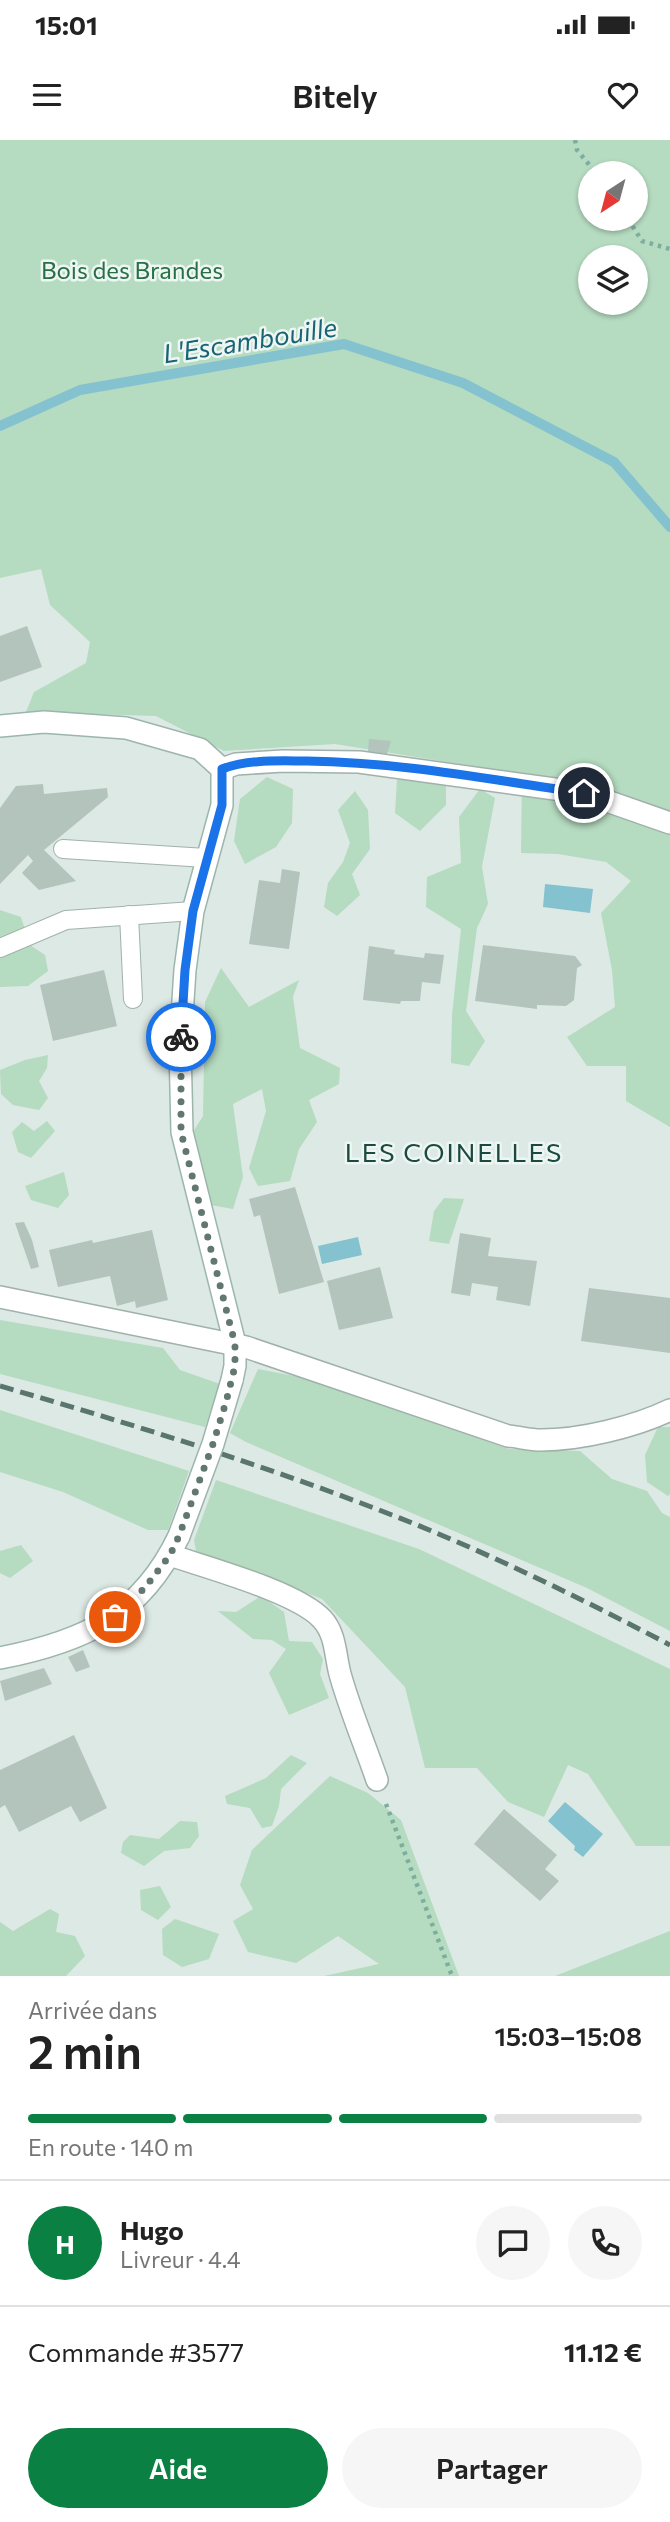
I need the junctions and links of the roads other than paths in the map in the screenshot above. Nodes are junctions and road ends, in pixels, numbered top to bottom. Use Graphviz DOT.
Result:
graph roads {
  1 [pos="0,726"];
  2 [pos="222,769"];
  3 [pos="670,824"];
  4 [pos="63,849"];
  5 [pos="206,858"];
  6 [pos="193,911"];
  7 [pos="129,915"];
  8 [pos="0,948"];
  9 [pos="133,999"];
  10 [pos="0,1297"];
  11 [pos="235,1344"];
  12 [pos="670,1410"];
  13 [pos="170,1555"];
  14 [pos="0,1658"];
  15 [pos="377,1780"];
  1 -- 2 [label="street"];
  2 -- 3 [label="street"];
  2 -- 5 [label="street"];
  4 -- 5 [label="lane"];
  5 -- 6 [label="street"];
  6 -- 7 [label="lane"];
  6 -- 11 [label="street"];
  7 -- 8 [label="lane"];
  7 -- 9 [label="lane"];
  10 -- 11 [label="street"];
  11 -- 12 [label="street"];
  11 -- 13 [label="street, bridge"];
  13 -- 14 [label="street"];
  13 -- 15 [label="street"];
}
